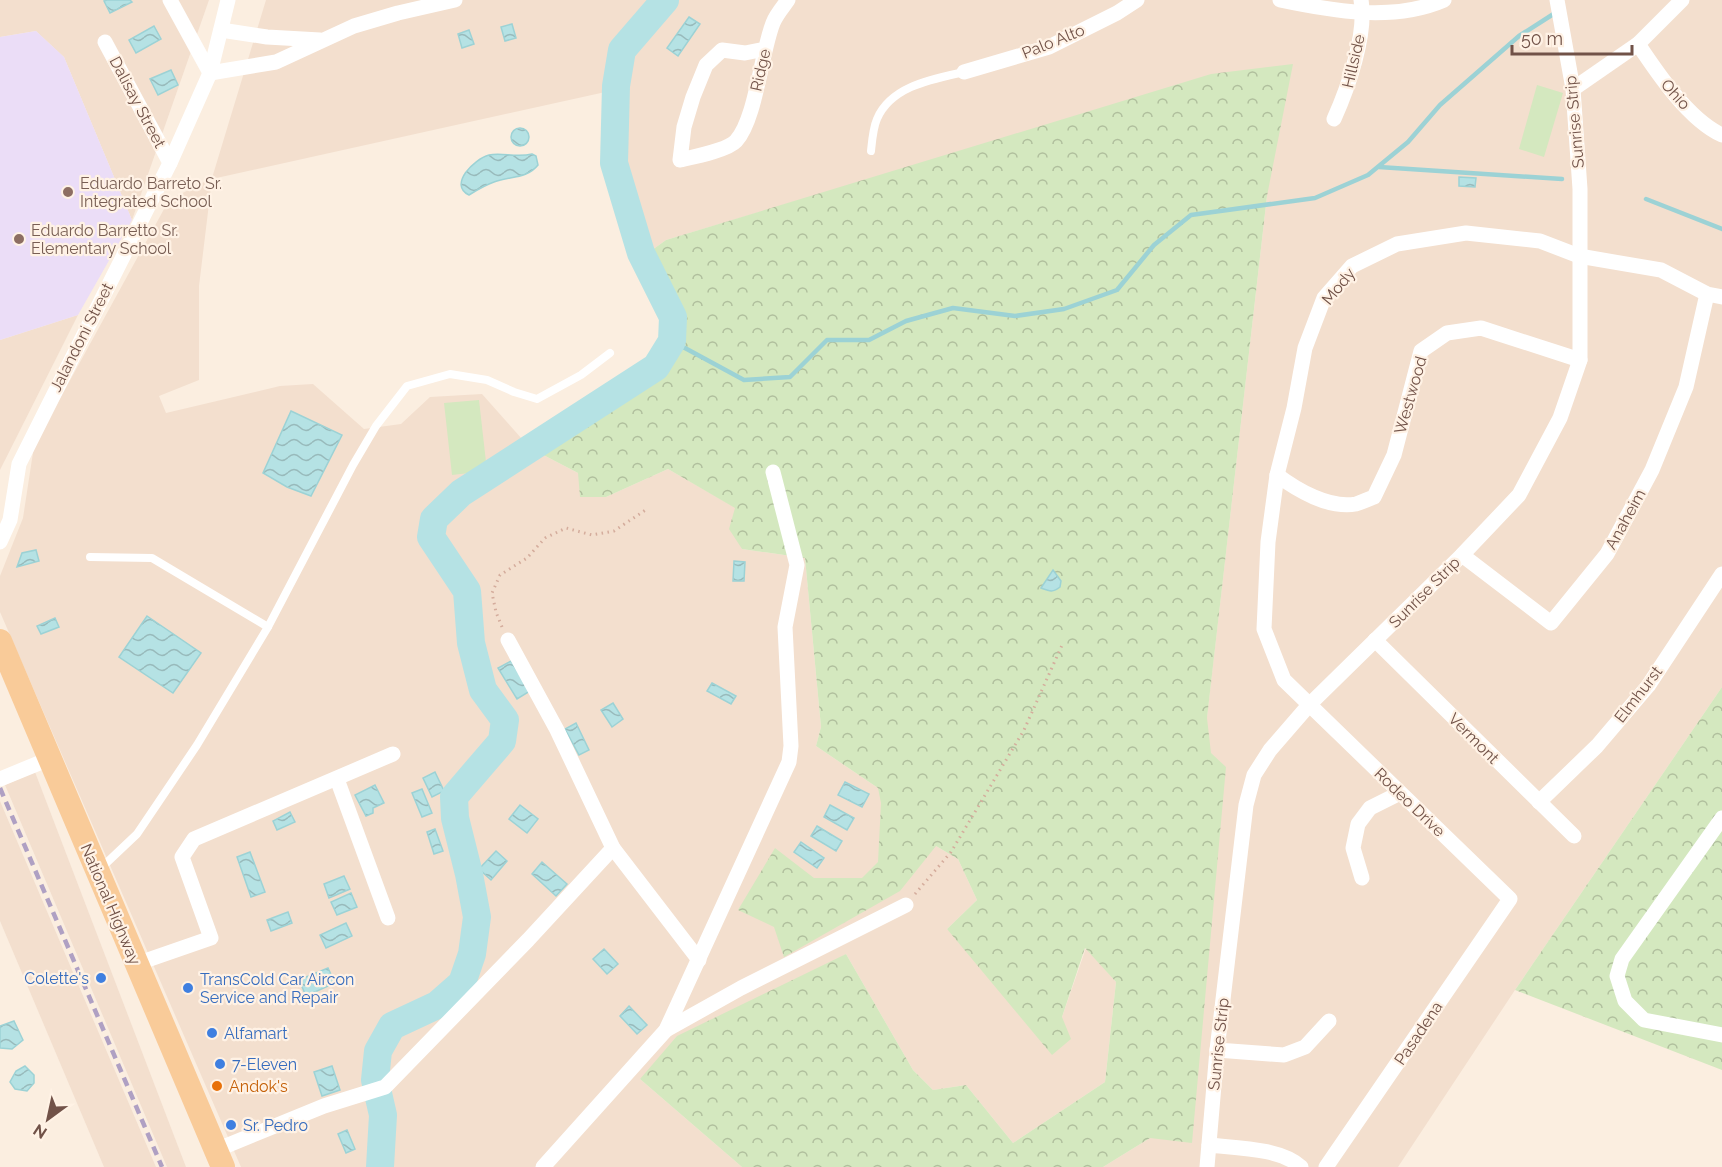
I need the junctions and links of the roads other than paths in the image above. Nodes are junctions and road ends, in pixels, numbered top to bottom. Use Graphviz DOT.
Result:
graph roads {
  1 [pos="170,0"];
  2 [pos="228,0"];
  3 [pos="455,0"];
  4 [pos="788,0"];
  5 [pos="1137,0"];
  6 [pos="1280,0"];
  7 [pos="1339,0"];
  8 [pos="1444,0"];
  9 [pos="1682,0"];
  10 [pos="1362,6"];
  11 [pos="1559,8"];
  12 [pos="221,30"];
  13 [pos="320,40"];
  14 [pos="105,42"];
  15 [pos="1638,44"];
  16 [pos="765,49"];
  17 [pos="964,72"];
  18 [pos="210,73"];
  19 [pos="1573,89"];
  20 [pos="1334,119"];
  21 [pos="1722,135"];
  22 [pos="871,151"];
  23 [pos="170,163"];
  24 [pos="1579,256"];
  25 [pos="1715,296"];
  26 [pos="610,353"];
  27 [pos="1580,360"];
  28 [pos="773,472"];
  29 [pos="1277,475"];
  30 [pos="0,542"];
  31 [pos="1462,555"];
  32 [pos="90,557"];
  33 [pos="1722,574"];
  34 [pos="268,627"];
  35 [pos="508,640"];
  36 [pos="1375,640"];
  37 [pos="0,641"];
  38 [pos="1309,705"];
  39 [pos="393,754"];
  40 [pos="49,759"];
  41 [pos="0,778"];
  42 [pos="337,778"];
  43 [pos="1400,793"];
  44 [pos="1539,802"];
  45 [pos="1722,818"];
  46 [pos="1574,836"];
  47 [pos="613,848"];
  48 [pos="97,872"];
  49 [pos="1362,878"];
  50 [pos="1510,899"];
  51 [pos="906,905"];
  52 [pos="388,918"];
  53 [pos="699,960"];
  54 [pos="136,964"];
  55 [pos="1329,1021"];
  56 [pos="666,1030"];
  57 [pos="1722,1035"];
  58 [pos="1217,1050"];
  59 [pos="1209,1145"];
  60 [pos="219,1159"];
  61 [pos="543,1167"];
  62 [pos="1207,1167"];
  63 [pos="1301,1167"];
  64 [pos="1326,1167"];
  1 -- 18 [label="street"];
  2 -- 12 [label="street, Jalandoni Street"];
  3 -- 13 [label="street"];
  4 -- 16 [label="street, Ridge"];
  5 -- 17 [label="street, Palo Alto"];
  6 -- 10 [label="street"];
  7 -- 10 [label="street"];
  8 -- 10 [label="street"];
  9 -- 15 [label="street"];
  10 -- 20 [label="street, Hillside"];
  11 -- 19 [label="street, Sunrise Strip"];
  12 -- 13 [label="street"];
  12 -- 18 [label="street, Jalandoni Street"];
  13 -- 18 [label="street"];
  14 -- 23 [label="street, Dalisay Street"];
  15 -- 19 [label="street"];
  15 -- 21 [label="street, Ohio"];
  16 -- 16 [label="street, Ridge"];
  17 -- 22 [label="lane"];
  18 -- 23 [label="street, Jalandoni Street"];
  19 -- 24 [label="street, Sunrise Strip"];
  23 -- 30 [label="street, Jalandoni Street"];
  24 -- 25 [label="street, Mody"];
  24 -- 27 [label="street, Sunrise Strip"];
  24 -- 29 [label="street, Mody"];
  25 -- 31 [label="street, Anaheim"];
  26 -- 34 [label="lane"];
  27 -- 29 [label="street, Westwood"];
  27 -- 31 [label="street, Sunrise Strip"];
  28 -- 53 [label="street"];
  29 -- 38 [label="street, Mody"];
  31 -- 36 [label="street, Sunrise Strip"];
  32 -- 34 [label="lane"];
  33 -- 44 [label="street, Elmhurst"];
  34 -- 48 [label="lane"];
  35 -- 47 [label="street"];
  36 -- 38 [label="street, Sunrise Strip"];
  36 -- 44 [label="street, Vermont"];
  37 -- 40 [label="main road, National Highway"];
  38 -- 43 [label="street, Rodeo Drive"];
  38 -- 58 [label="street, Sunrise Strip"];
  39 -- 42 [label="street"];
  40 -- 41 [label="street"];
  40 -- 48 [label="main road, National Highway"];
  42 -- 52 [label="street"];
  42 -- 54 [label="street"];
  43 -- 49 [label="street"];
  43 -- 50 [label="street, Rodeo Drive"];
  44 -- 46 [label="street, Vermont"];
  45 -- 57 [label="street"];
  47 -- 53 [label="street"];
  47 -- 60 [label="street"];
  48 -- 54 [label="main road, National Highway"];
  50 -- 64 [label="street, Pasadena"];
  51 -- 56 [label="street"];
  53 -- 56 [label="street"];
  54 -- 60 [label="main road, National Highway"];
  55 -- 58 [label="street"];
  56 -- 61 [label="street"];
  58 -- 59 [label="street, Sunrise Strip"];
  59 -- 62 [label="street, Sunrise Strip"];
  59 -- 63 [label="street"];
}
